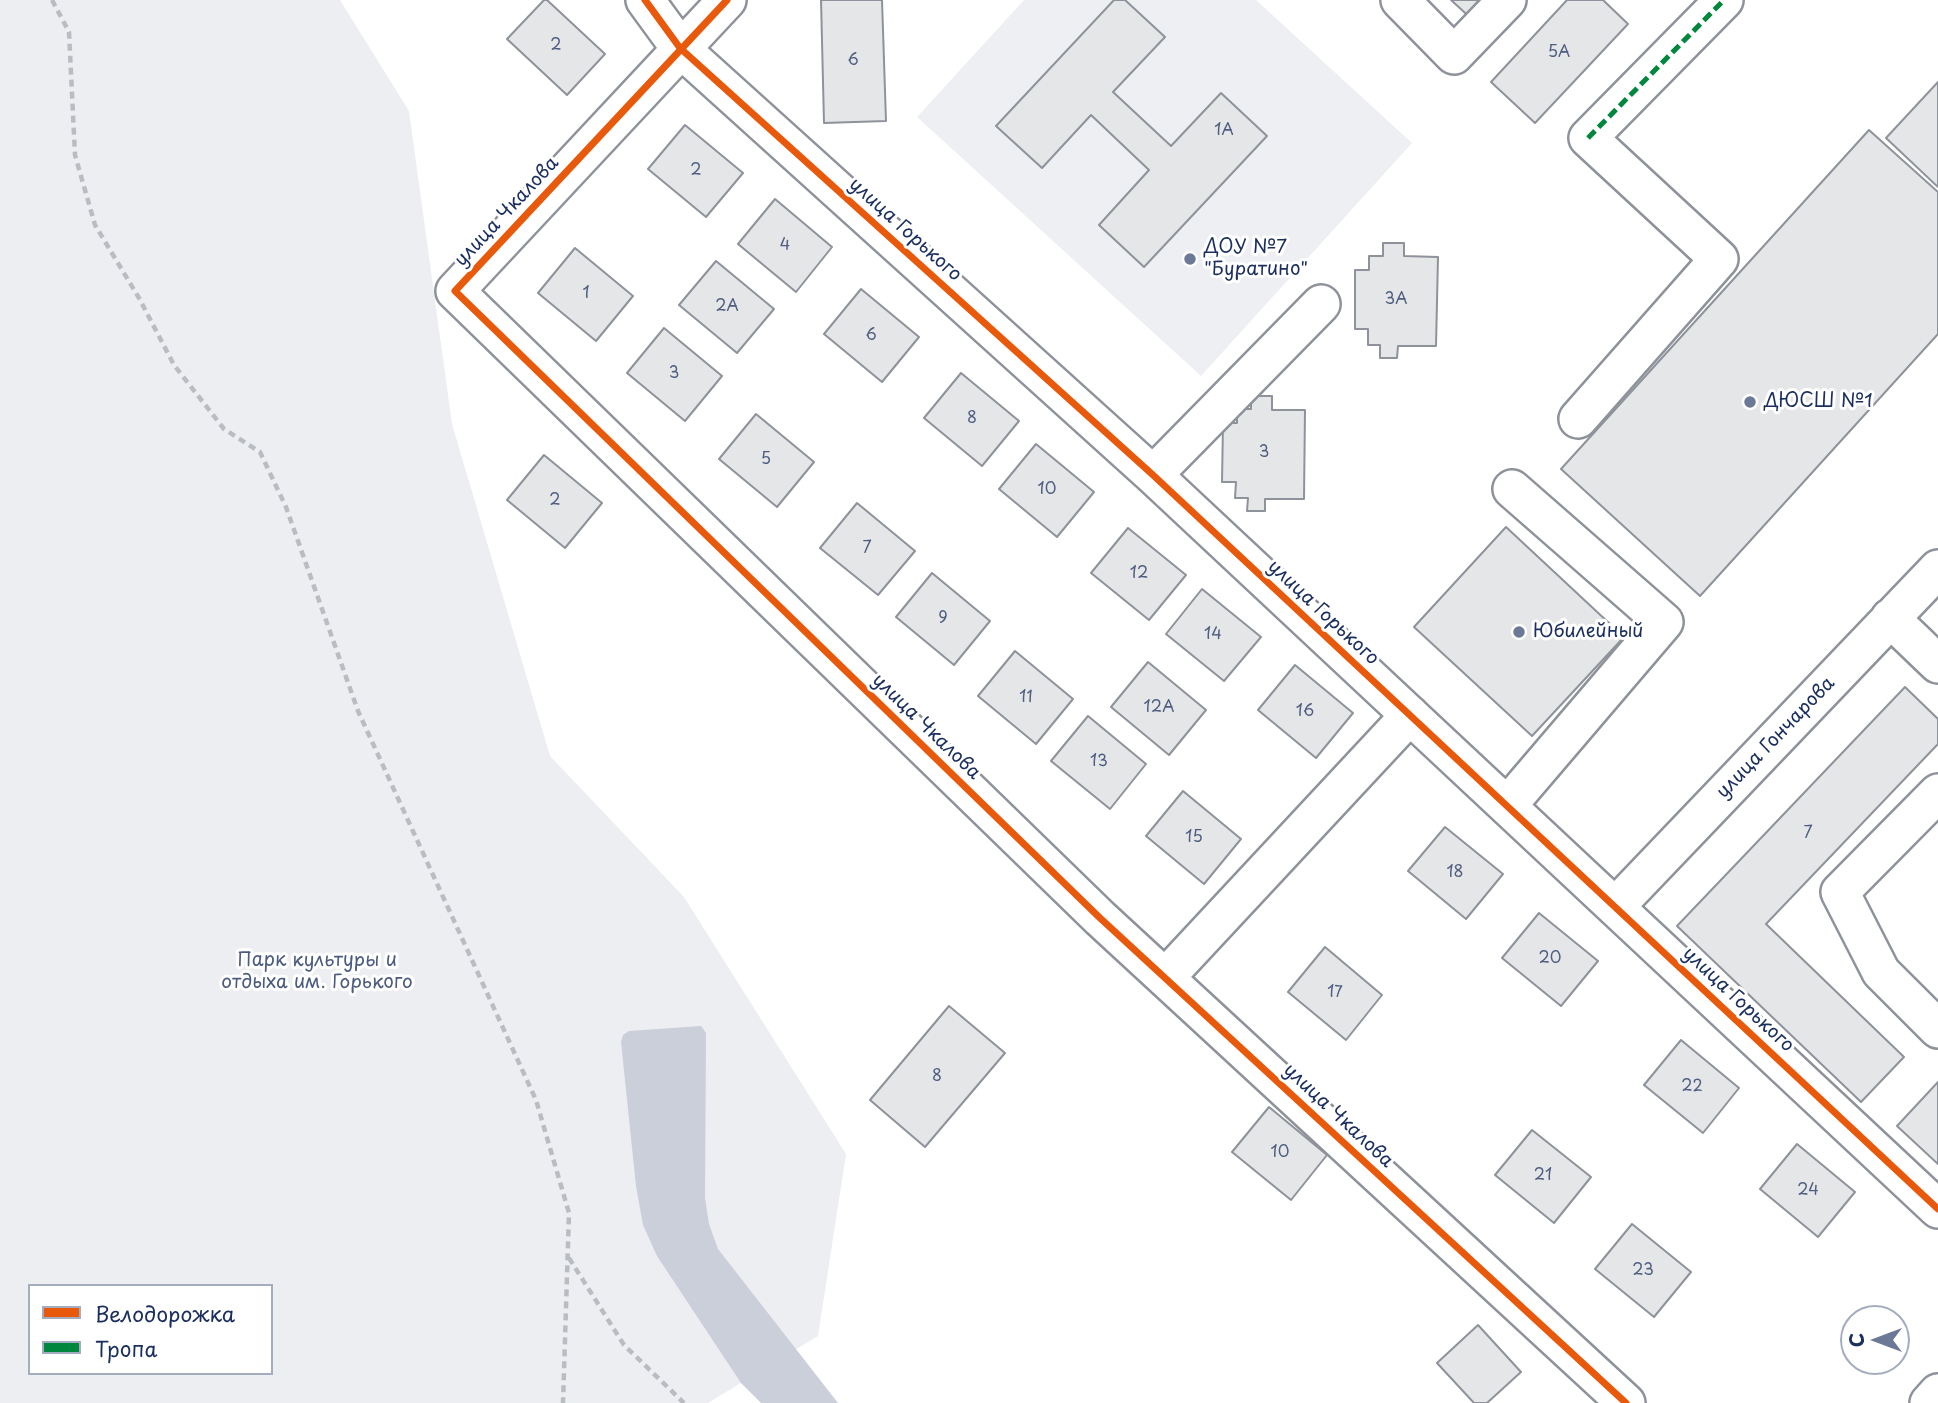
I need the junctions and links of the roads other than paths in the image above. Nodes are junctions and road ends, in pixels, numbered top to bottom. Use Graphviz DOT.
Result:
graph roads {
  1 [pos="645,0"];
  2 [pos="727,0"];
  3 [pos="1400,0"];
  4 [pos="1507,0"];
  5 [pos="1724,0"];
  6 [pos="680,48"];
  7 [pos="1321,304"];
  8 [pos="1578,419"];
  9 [pos="1153,475"];
  10 [pos="1512,489"];
  11 [pos="1938,569"];
  12 [pos="1890,618"];
  13 [pos="1938,664"];
  14 [pos="1410,715"];
  15 [pos="1938,793"];
  16 [pos="1507,806"];
  17 [pos="1615,907"];
  18 [pos="1165,978"];
  19 [pos="1938,1029"];
  20 [pos="1938,1209"];
  21 [pos="1938,1393"];
  22 [pos="1626,1403"];
  23 [pos="1929,1403"];
  1 -- 6 [label="street, улица Горького"];
  2 -- 6 [label="street"];
  3 -- 4 [label="street"];
  5 -- 8 [label="street"];
  6 -- 9 [label="street, улица Горького"];
  6 -- 18 [label="street, улица Чкалова"];
  7 -- 9 [label="street"];
  9 -- 14 [label="street, улица Горького"];
  10 -- 16 [label="street"];
  11 -- 12 [label="street, улица Гончарова"];
  12 -- 13 [label="street"];
  12 -- 17 [label="street, улица Гончарова"];
  14 -- 16 [label="street, улица Горького"];
  14 -- 18 [label="street"];
  15 -- 19 [label="street"];
  16 -- 17 [label="street, улица Горького"];
  17 -- 20 [label="street, улица Горького"];
  18 -- 22 [label="street, улица Чкалова"];
  21 -- 23 [label="street"];
}
